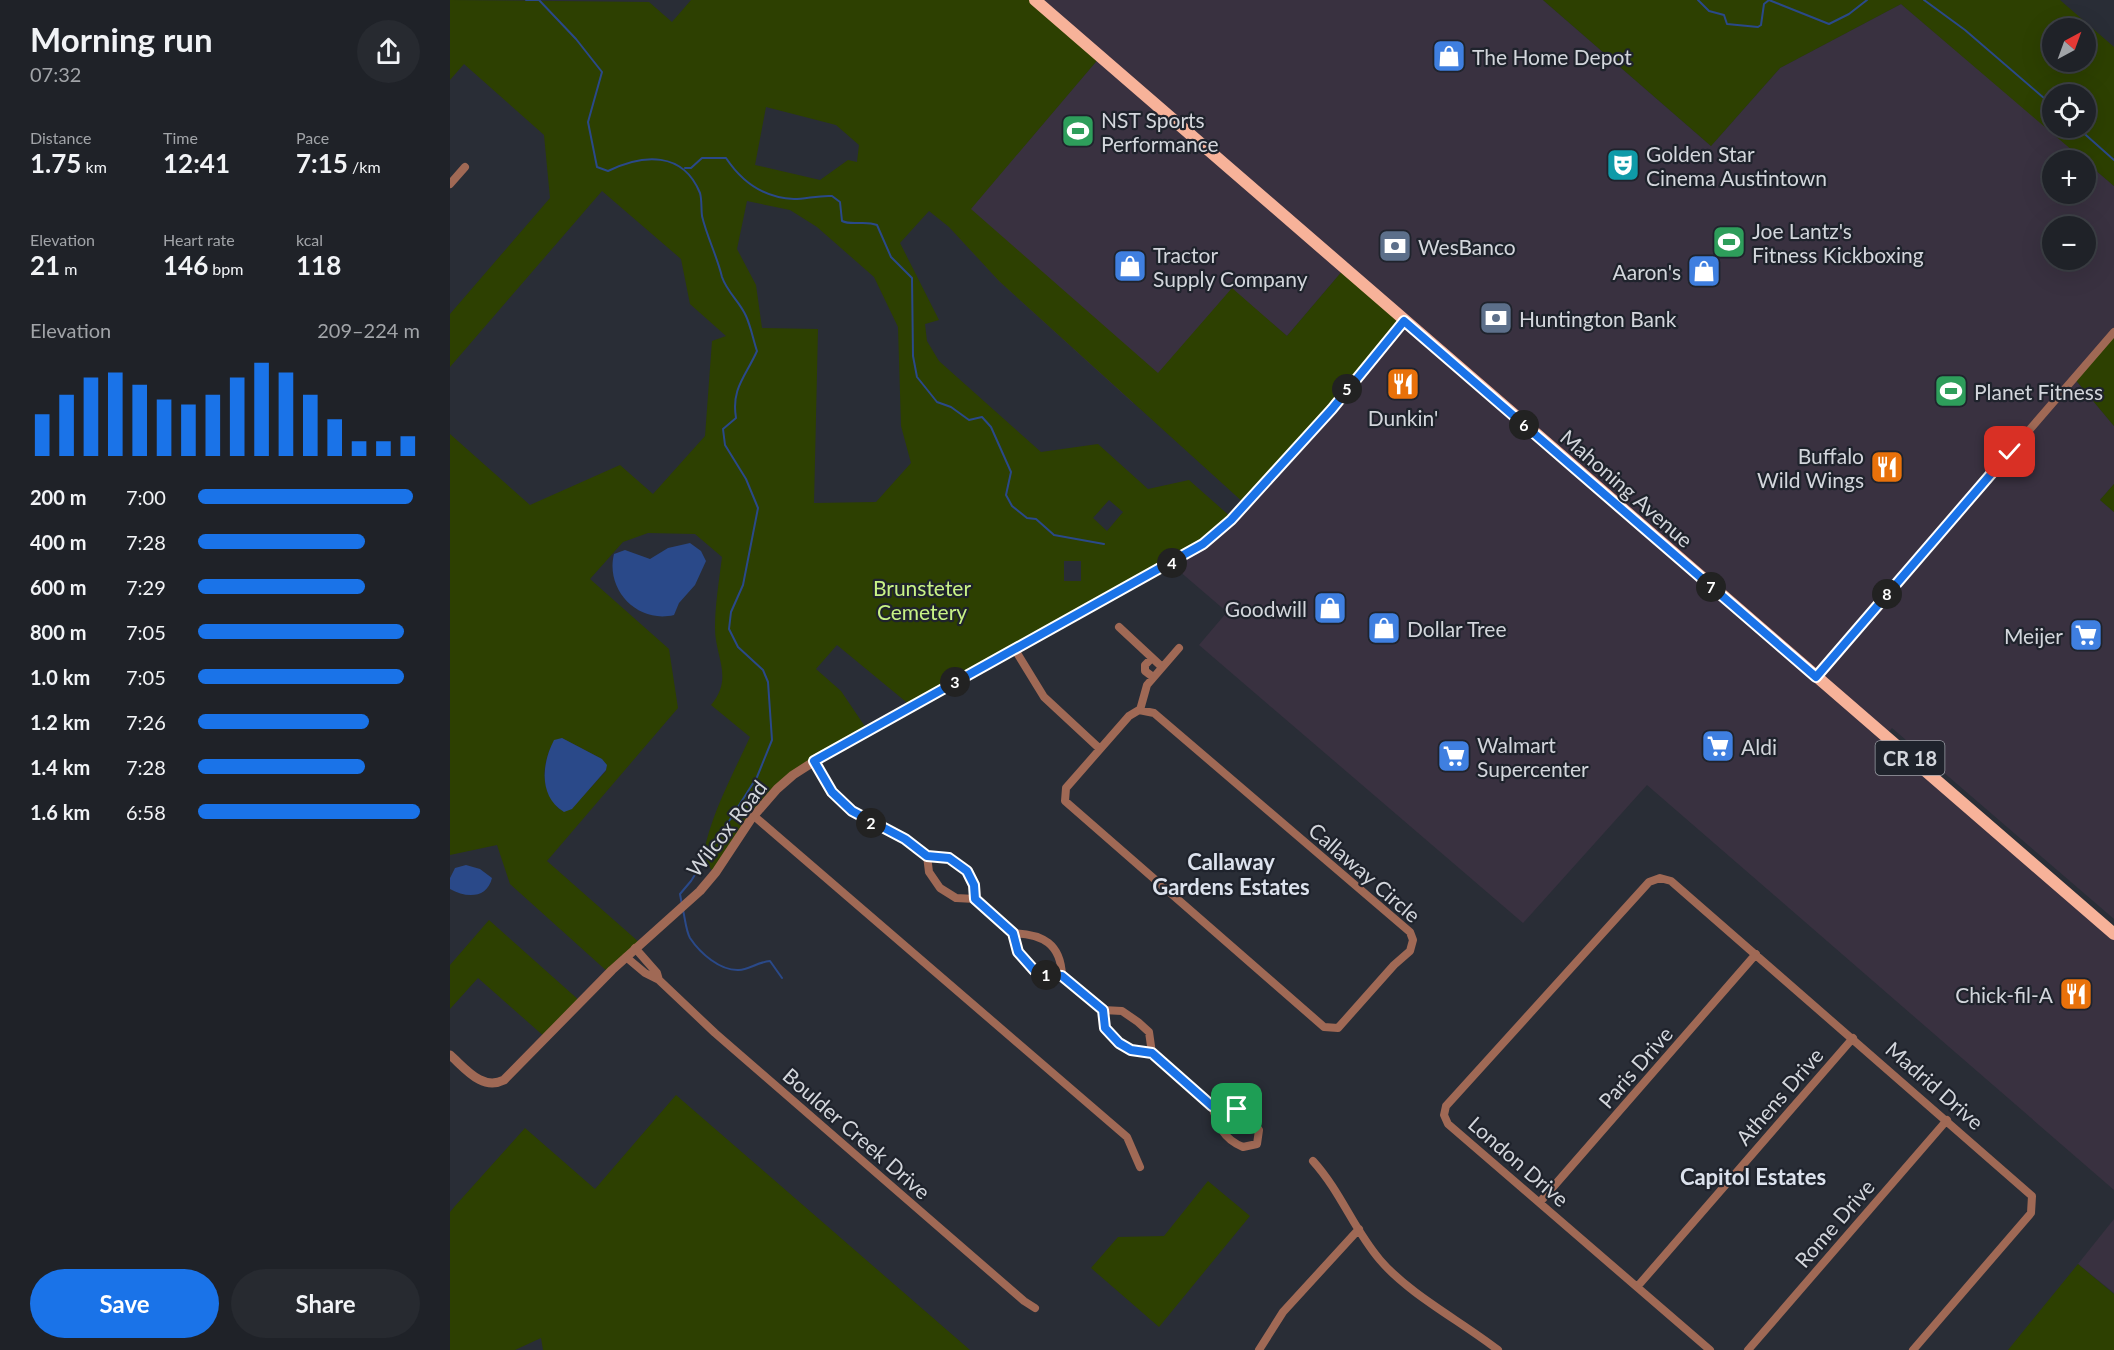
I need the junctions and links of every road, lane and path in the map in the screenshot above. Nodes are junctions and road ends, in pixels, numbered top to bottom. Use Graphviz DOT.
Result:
graph roads {
  1 [pos="1035,0"];
  2 [pos="465,166"];
  3 [pos="450,184"];
  4 [pos="1404,321"];
  5 [pos="2114,332"];
  6 [pos="1119,627"];
  7 [pos="1014,648"];
  8 [pos="1179,648"];
  9 [pos="1152,658"];
  10 [pos="1162,667"];
  11 [pos="1153,677"];
  12 [pos="1816,677"];
  13 [pos="1140,710"];
  14 [pos="1100,749"];
  15 [pos="814,761"];
  16 [pos="754,816"];
  17 [pos="927,856"];
  18 [pos="1660,878"];
  19 [pos="975,899"];
  20 [pos="1013,933"];
  21 [pos="2114,934"];
  22 [pos="635,948"];
  23 [pos="1756,954"];
  24 [pos="626,957"];
  25 [pos="1062,976"];
  26 [pos="659,980"];
  27 [pos="1103,1010"];
  28 [pos="1853,1038"];
  29 [pos="1152,1053"];
  30 [pos="450,1055"];
  31 [pos="1212,1106"];
  32 [pos="1947,1120"];
  33 [pos="1313,1161"];
  34 [pos="1140,1167"];
  35 [pos="1540,1202"];
  36 [pos="1359,1229"];
  37 [pos="1637,1287"];
  38 [pos="1035,1308"];
  39 [pos="1259,1350"];
  40 [pos="1498,1350"];
  41 [pos="1710,1350"];
  42 [pos="1748,1350"];
  43 [pos="1913,1350"];
  1 -- 4 [label="main road, Mahoning Avenue / CR 18"];
  2 -- 3 [label="street"];
  4 -- 7 [label="street, Wilcox Road"];
  4 -- 12 [label="main road, Mahoning Avenue / CR 18"];
  5 -- 12 [label="street"];
  6 -- 9 [label="street"];
  7 -- 14 [label="street"];
  7 -- 15 [label="street, Wilcox Road"];
  8 -- 10 [label="street"];
  9 -- 10 [label="street"];
  9 -- 11 [label="street"];
  10 -- 11 [label="street"];
  11 -- 13 [label="street"];
  12 -- 21 [label="main road, Mahoning Avenue / CR 18"];
  13 -- 14 [label="street, Callaway Circle"];
  13 -- 14 [label="street, Callaway Circle"];
  15 -- 16 [label="street, Wilcox Road"];
  15 -- 17 [label="street"];
  16 -- 22 [label="street, Wilcox Road"];
  16 -- 34 [label="street"];
  17 -- 19 [label="street"];
  17 -- 19 [label="street"];
  18 -- 23 [label="street, Madrid Drive"];
  18 -- 35 [label="street, London Drive"];
  19 -- 20 [label="street"];
  20 -- 25 [label="street"];
  20 -- 25 [label="street"];
  22 -- 24 [label="street, Wilcox Road"];
  22 -- 26 [label="street, Boulder Creek Drive"];
  23 -- 28 [label="street, Madrid Drive"];
  23 -- 35 [label="street, Paris Drive"];
  24 -- 26 [label="street, Boulder Creek Drive"];
  24 -- 30 [label="street, Wilcox Road"];
  25 -- 27 [label="street"];
  26 -- 38 [label="street, Boulder Creek Drive"];
  27 -- 29 [label="street"];
  27 -- 29 [label="street"];
  28 -- 32 [label="street, Madrid Drive"];
  28 -- 37 [label="street, Athens Drive"];
  29 -- 31 [label="street"];
  31 -- 31 [label="street"];
  32 -- 42 [label="street, Rome Drive"];
  32 -- 43 [label="street, Madrid Drive"];
  33 -- 36 [label="street"];
  35 -- 37 [label="street, London Drive"];
  36 -- 39 [label="street"];
  36 -- 40 [label="street"];
  37 -- 41 [label="street, London Drive"];
}
